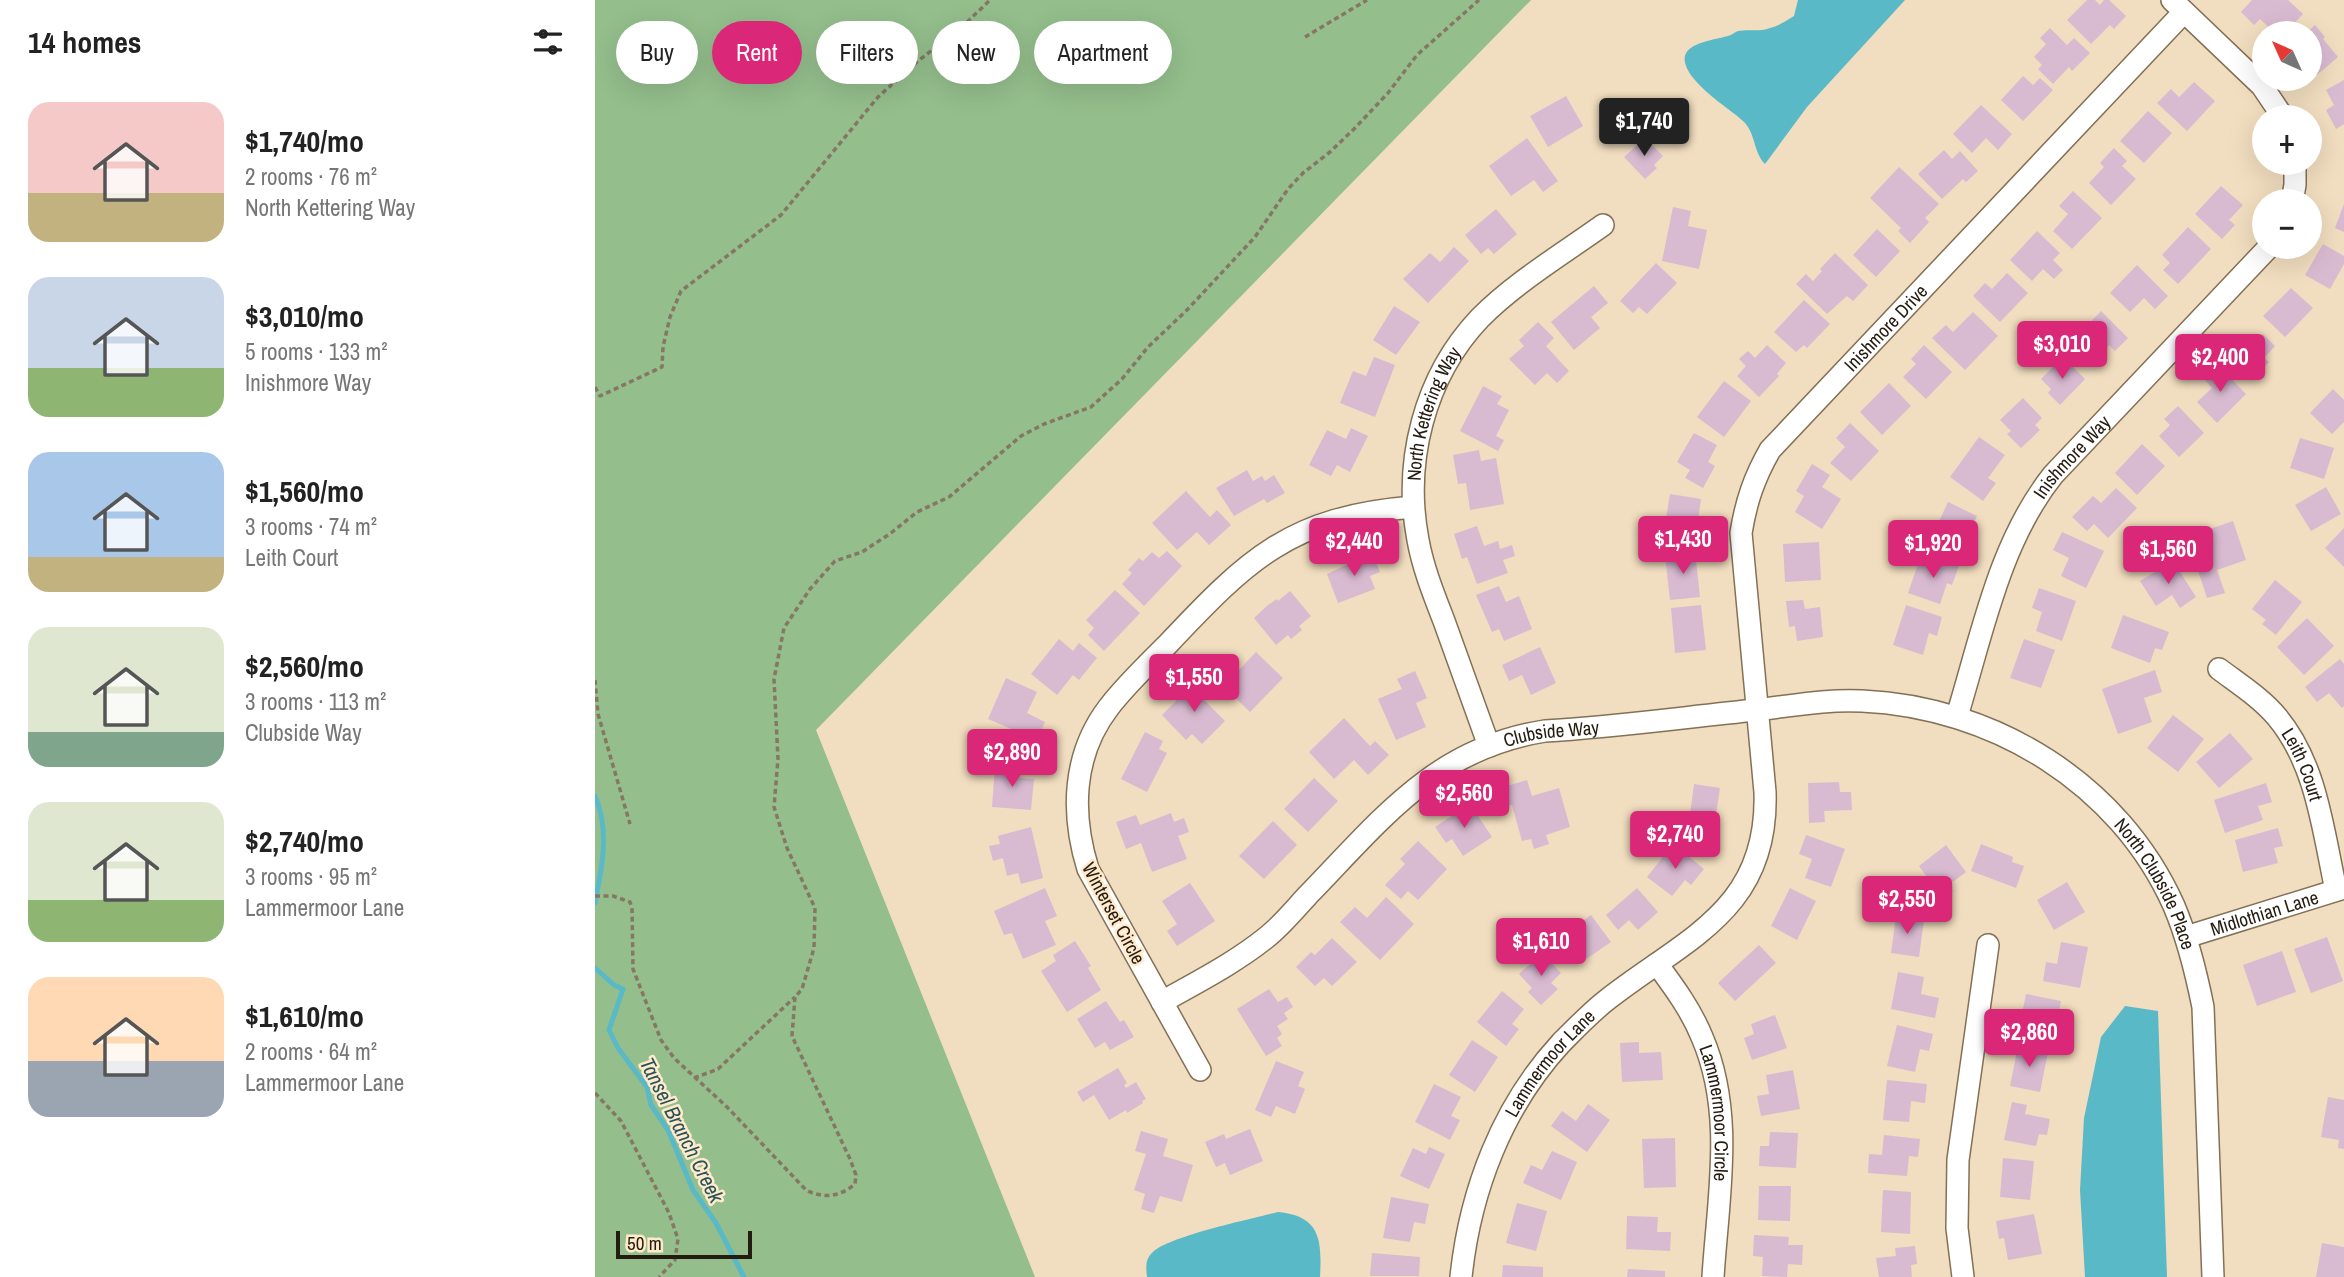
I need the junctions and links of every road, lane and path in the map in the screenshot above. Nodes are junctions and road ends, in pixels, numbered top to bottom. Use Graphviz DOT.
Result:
graph roads {
  1 [pos="990,0"];
  2 [pos="1367,0"];
  3 [pos="1479,0"];
  4 [pos="2178,6"];
  5 [pos="1305,37"];
  6 [pos="2275,105"];
  7 [pos="1602,225"];
  8 [pos="2258,259"];
  9 [pos="595,387"];
  10 [pos="1413,507"];
  11 [pos="2219,669"];
  12 [pos="595,680"];
  13 [pos="1824,702"];
  14 [pos="1756,710"];
  15 [pos="1957,716"];
  16 [pos="1489,746"];
  17 [pos="630,824"];
  18 [pos="2340,889"];
  19 [pos="595,895"];
  20 [pos="2186,937"];
  21 [pos="1988,945"];
  22 [pos="1657,964"];
  23 [pos="795,997"];
  24 [pos="1162,1002"];
  25 [pos="1200,1070"];
  26 [pos="694,1078"];
  27 [pos="595,1093"];
  28 [pos="659,1277"];
  29 [pos="1461,1277"];
  30 [pos="1713,1277"];
  31 [pos="1963,1277"];
  32 [pos="2213,1277"];
  1 -- 9 [label="path"];
  2 -- 5 [label="path"];
  3 -- 23 [label="path"];
  4 -- 6 [label="street"];
  4 -- 14 [label="street, Inishmore Drive"];
  7 -- 10 [label="street, North Kettering Way"];
  8 -- 15 [label="street, Inishmore Way"];
  10 -- 16 [label="street, North Kettering Way"];
  10 -- 24 [label="street, Winterset Circle"];
  11 -- 18 [label="street, Leith Court"];
  12 -- 17 [label="path"];
  13 -- 14 [label="street, Clubside Way"];
  13 -- 15 [label="street, North Clubside Place"];
  14 -- 16 [label="street, Clubside Way"];
  14 -- 22 [label="street, Lammermoor Lane"];
  15 -- 20 [label="street, North Clubside Place"];
  16 -- 24 [label="street, Clubside Way"];
  18 -- 20 [label="street, Midlothian Lane"];
  19 -- 26 [label="path"];
  20 -- 32 [label="street, North Clubside Place"];
  21 -- 31 [label="street"];
  22 -- 29 [label="street, Lammermoor Lane"];
  22 -- 30 [label="street, Lammermoor Circle"];
  23 -- 26 [label="path"];
  23 -- 26 [label="path"];
  24 -- 25 [label="street, Winterset Circle"];
  27 -- 28 [label="path"];
}
